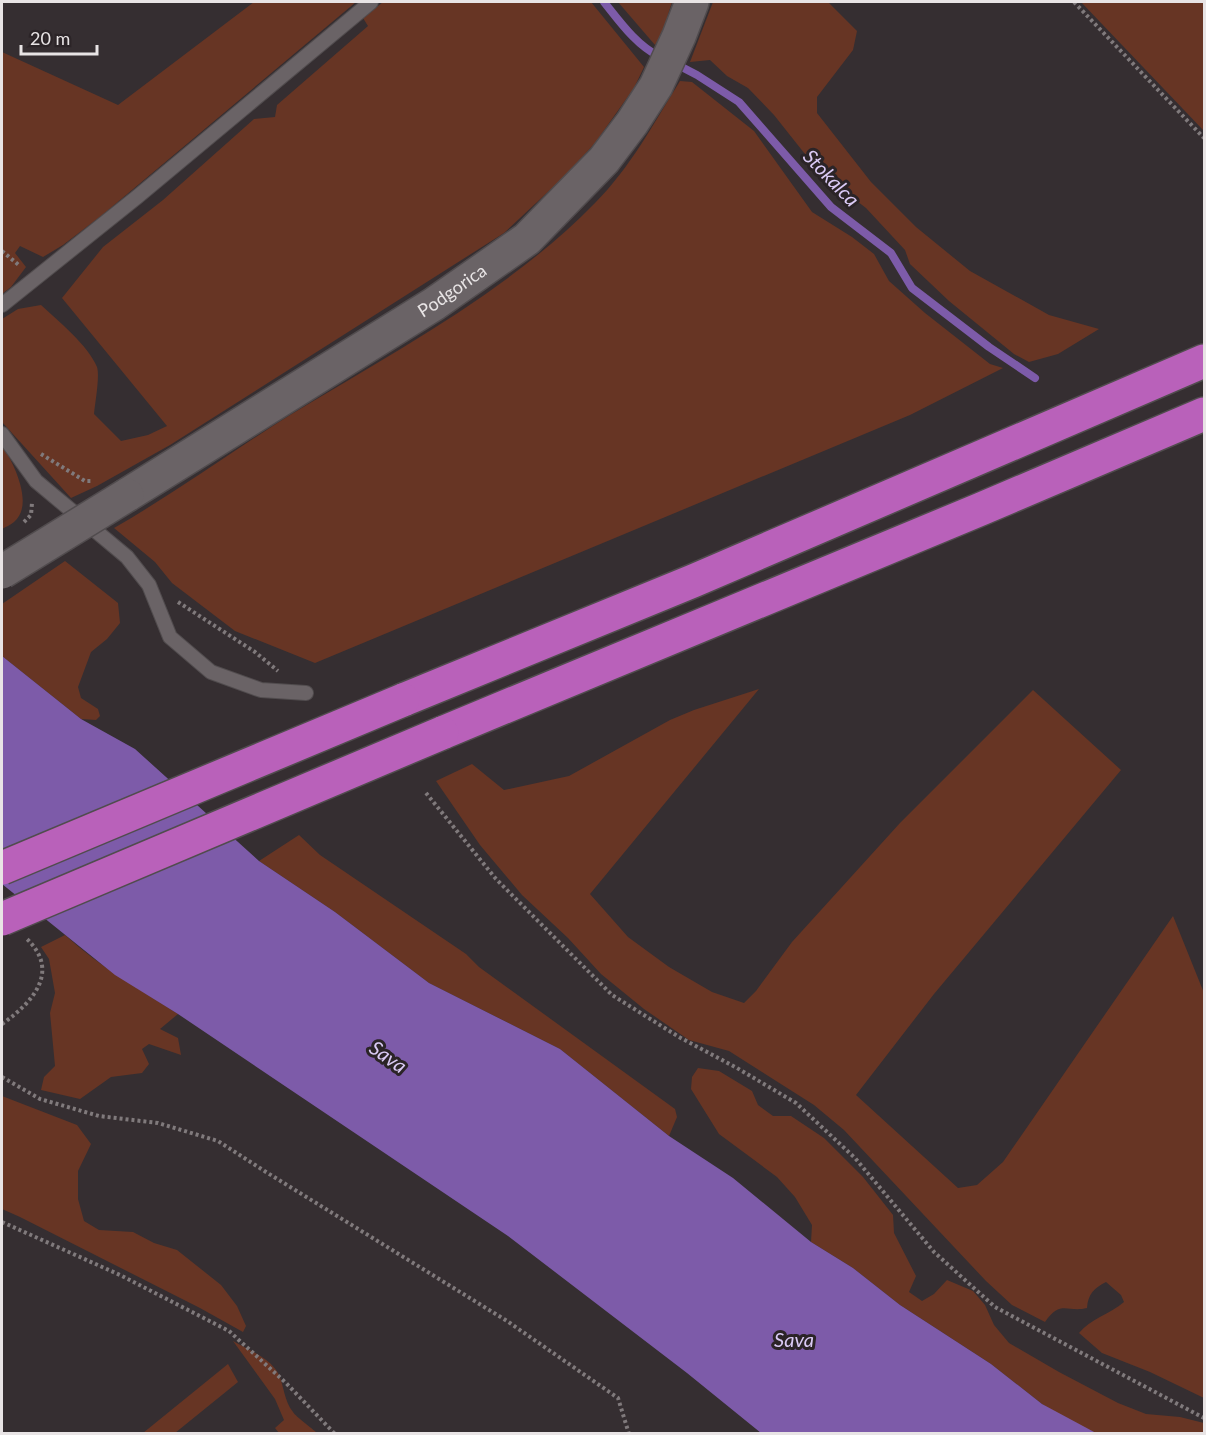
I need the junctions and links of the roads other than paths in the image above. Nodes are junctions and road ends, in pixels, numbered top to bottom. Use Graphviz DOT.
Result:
graph roads {
  1 [pos="370,2"];
  2 [pos="692,2"];
  3 [pos="2,305"];
  4 [pos="1204,361"];
  5 [pos="1204,414"];
  6 [pos="2,434"];
  7 [pos="2,572"];
  8 [pos="306,693"];
  9 [pos="2,868"];
  10 [pos="12,926"];
  1 -- 3 [label="lane"];
  2 -- 7 [label="main road, Podgorica, bridge"];
  4 -- 9 [label="highway, bridge"];
  5 -- 10 [label="highway, bridge"];
  6 -- 8 [label="lane"];
}
